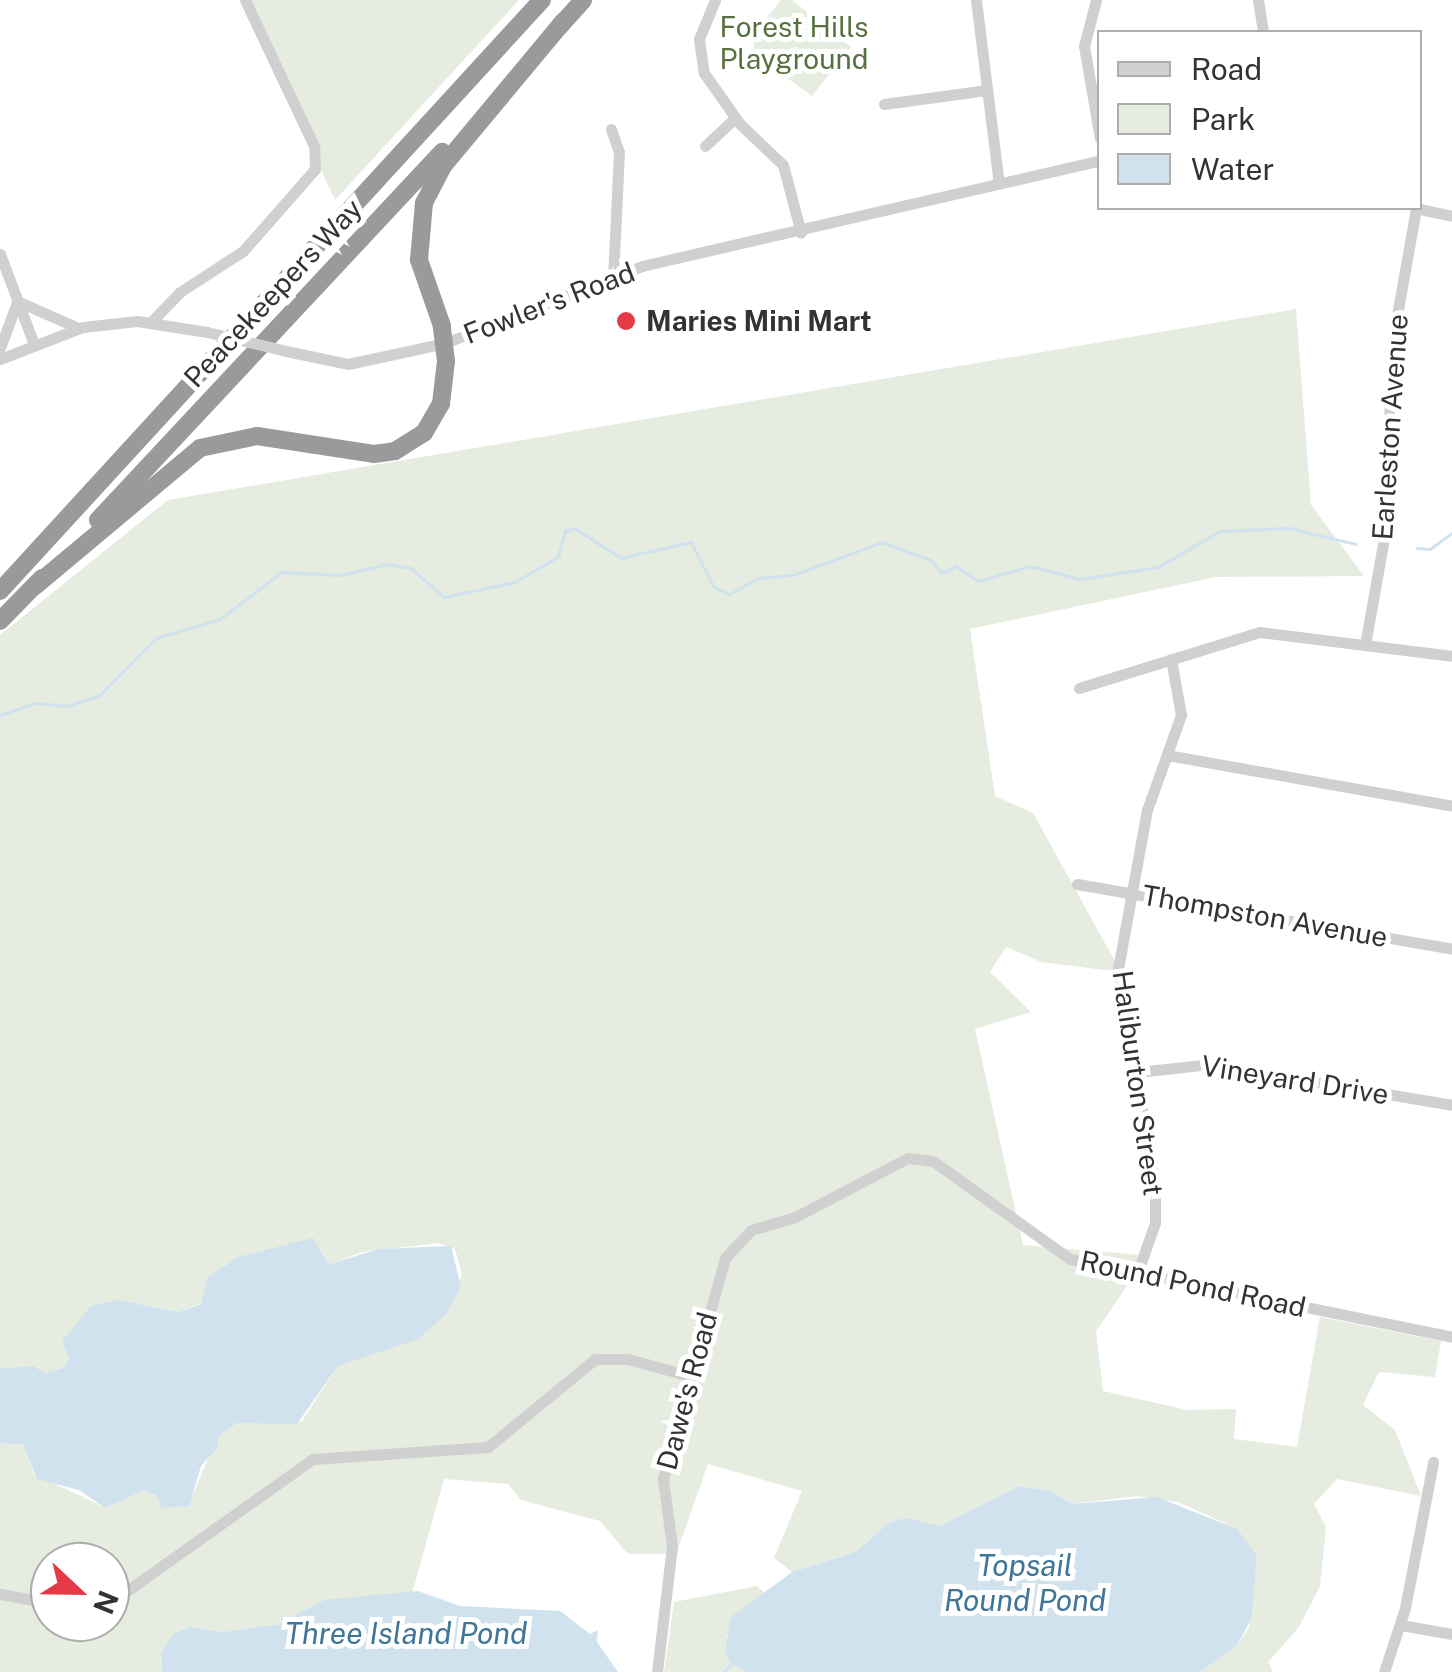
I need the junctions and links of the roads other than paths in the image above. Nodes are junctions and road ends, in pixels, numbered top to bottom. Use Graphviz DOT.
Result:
graph roads {
  1 [pos="541,0"];
  2 [pos="583,0"];
  3 [pos="715,0"];
  4 [pos="976,0"];
  5 [pos="1096,0"];
  6 [pos="1258,0"];
  7 [pos="247,1"];
  8 [pos="564,21"];
  9 [pos="1264,30"];
  10 [pos="987,90"];
  11 [pos="884,104"];
  12 [pos="734,118"];
  13 [pos="1097,122"];
  14 [pos="611,129"];
  15 [pos="705,146"];
  16 [pos="1097,161"];
  17 [pos="999,184"];
  18 [pos="1422,209"];
  19 [pos="1416,210"];
  20 [pos="1452,216"];
  21 [pos="800,233"];
  22 [pos="0,254"];
  23 [pos="613,278"];
  24 [pos="16,301"];
  25 [pos="150,323"];
  26 [pos="83,328"];
  27 [pos="33,342"];
  28 [pos="445,344"];
  29 [pos="0,348"];
  30 [pos="0,359"];
  31 [pos="34,586"];
  32 [pos="0,591"];
  33 [pos="0,621"];
  34 [pos="1364,645"];
  35 [pos="1452,656"];
  36 [pos="1171,659"];
  37 [pos="1079,688"];
  38 [pos="1166,755"];
  39 [pos="1452,806"];
  40 [pos="1077,884"];
  41 [pos="1131,893"];
  42 [pos="1452,949"];
  43 [pos="1138,1072"];
  44 [pos="1452,1105"];
  45 [pos="742,1237"];
  46 [pos="1137,1274"];
  47 [pos="1452,1337"];
  48 [pos="690,1376"];
  49 [pos="1433,1462"];
  50 [pos="130,1590"];
  51 [pos="0,1594"];
  52 [pos="30,1599"];
  53 [pos="1402,1625"];
  54 [pos="1452,1634"];
  55 [pos="658,1672"];
  56 [pos="1384,1672"];
  1 -- 32 [label="highway, Peacekeepers Way"];
  2 -- 8 [label="highway, Peacekeepers Way"];
  3 -- 12 [label="street"];
  4 -- 10 [label="street"];
  5 -- 13 [label="street"];
  6 -- 9 [label="street"];
  7 -- 25 [label="street"];
  8 -- 28 [label="highway"];
  8 -- 31 [label="highway, Peacekeepers Way"];
  10 -- 11 [label="street"];
  10 -- 17 [label="street"];
  12 -- 15 [label="street"];
  12 -- 21 [label="street"];
  14 -- 23 [label="street"];
  16 -- 17 [label="street, Fowler's Road"];
  17 -- 21 [label="street, Fowler's Road"];
  18 -- 20 [label="street"];
  19 -- 34 [label="street, Earleston Avenue"];
  21 -- 23 [label="street, Fowler's Road"];
  22 -- 24 [label="street"];
  23 -- 28 [label="street, Fowler's Road"];
  24 -- 26 [label="street"];
  24 -- 27 [label="street"];
  24 -- 29 [label="street"];
  25 -- 26 [label="street, Fowler's Road"];
  25 -- 28 [label="street, Fowler's Road, bridge"];
  26 -- 27 [label="street, Fowler's Road"];
  27 -- 30 [label="street, Fowler's Road"];
  28 -- 31 [label="highway"];
  31 -- 33 [label="highway, Peacekeepers Way"];
  34 -- 35 [label="street"];
  34 -- 36 [label="street"];
  36 -- 37 [label="street"];
  36 -- 38 [label="street, Haliburton Street"];
  38 -- 39 [label="street"];
  38 -- 41 [label="street, Haliburton Street"];
  40 -- 41 [label="street, Thompston Avenue"];
  41 -- 42 [label="street, Thompston Avenue"];
  41 -- 43 [label="street, Haliburton Street"];
  43 -- 44 [label="street, Vineyard Drive"];
  43 -- 46 [label="street, Haliburton Street"];
  45 -- 46 [label="street, Round Pond Road"];
  45 -- 48 [label="street, Dawe's Road"];
  46 -- 47 [label="street, Round Pond Road"];
  48 -- 50 [label="street"];
  48 -- 55 [label="street, Dawe's Road"];
  49 -- 53 [label="street"];
  51 -- 52 [label="street"];
  53 -- 54 [label="street"];
  53 -- 56 [label="street"];
}
